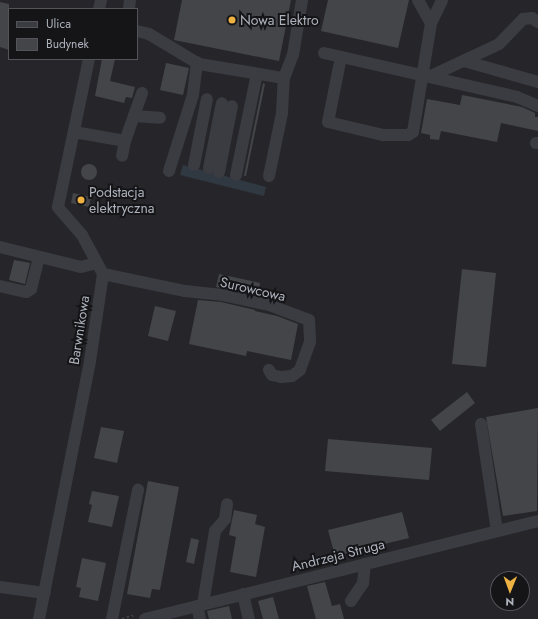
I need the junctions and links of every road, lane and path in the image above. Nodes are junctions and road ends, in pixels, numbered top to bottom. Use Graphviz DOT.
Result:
graph roads {
  1 [pos="302,0"];
  2 [pos="418,0"];
  3 [pos="442,0"];
  4 [pos="538,22"];
  5 [pos="431,23"];
  6 [pos="138,31"];
  7 [pos="324,53"];
  8 [pos="341,57"];
  9 [pos="89,60"];
  10 [pos="464,61"];
  11 [pos="197,62"];
  12 [pos="257,74"];
  13 [pos="427,76"];
  14 [pos="284,78"];
  15 [pos="538,82"];
  16 [pos="142,93"];
  17 [pos="193,95"];
  18 [pos="207,99"];
  19 [pos="538,106"];
  20 [pos="236,107"];
  21 [pos="134,116"];
  22 [pos="160,118"];
  23 [pos="182,129"];
  24 [pos="74,132"];
  25 [pos="201,132"];
  26 [pos="125,141"];
  27 [pos="223,150"];
  28 [pos="122,156"];
  29 [pos="194,165"];
  30 [pos="169,171"];
  31 [pos="224,172"];
  32 [pos="269,176"];
  33 [pos="0,247"];
  34 [pos="39,257"];
  35 [pos="96,263"];
  36 [pos="103,274"];
  37 [pos="0,286"];
  38 [pos="269,370"];
  39 [pos="480,424"];
  40 [pos="138,490"];
  41 [pos="227,504"];
  42 [pos="538,521"];
  43 [pos="497,531"];
  44 [pos="365,564"];
  45 [pos="0,587"];
  46 [pos="45,593"];
  47 [pos="243,594"];
  48 [pos="350,601"];
  49 [pos="200,605"];
  50 [pos="39,619"];
  51 [pos="112,619"];
  52 [pos="145,619"];
  53 [pos="200,619"];
  54 [pos="249,619"];
  1 -- 14 [label="street"];
  2 -- 5 [label="street"];
  3 -- 5 [label="street"];
  4 -- 10 [label="street"];
  5 -- 13 [label="street"];
  6 -- 11 [label="street"];
  7 -- 8 [label="street"];
  8 -- 13 [label="street"];
  8 -- 13 [label="street"];
  9 -- 24 [label="street"];
  10 -- 13 [label="street"];
  10 -- 15 [label="street"];
  11 -- 12 [label="street"];
  11 -- 17 [label="street"];
  12 -- 14 [label="street"];
  12 -- 20 [label="street"];
  13 -- 19 [label="street"];
  14 -- 32 [label="street"];
  16 -- 21 [label="street"];
  17 -- 18 [label="street"];
  17 -- 23 [label="street"];
  18 -- 20 [label="street"];
  18 -- 25 [label="street"];
  20 -- 27 [label="street"];
  20 -- 27 [label="street"];
  20 -- 31 [label="street"];
  21 -- 22 [label="street"];
  21 -- 26 [label="street"];
  23 -- 25 [label="street"];
  23 -- 30 [label="street"];
  24 -- 26 [label="street"];
  24 -- 35 [label="street"];
  25 -- 29 [label="street"];
  26 -- 28 [label="street"];
  27 -- 31 [label="street"];
  27 -- 31 [label="street"];
  33 -- 34 [label="street"];
  34 -- 35 [label="street"];
  34 -- 37 [label="street"];
  35 -- 36 [label="street"];
  36 -- 38 [label="street, Surowcowa"];
  36 -- 46 [label="street, Barwnikowa"];
  39 -- 43 [label="street"];
  40 -- 51 [label="street"];
  41 -- 49 [label="street"];
  42 -- 43 [label="street, Andrzeja Struga"];
  43 -- 44 [label="street, Andrzeja Struga"];
  44 -- 47 [label="street, Andrzeja Struga"];
  44 -- 48 [label="street"];
  45 -- 46 [label="street"];
  46 -- 50 [label="street, Barwnikowa"];
  47 -- 49 [label="street, Andrzeja Struga"];
  47 -- 54 [label="street"];
  49 -- 52 [label="street, Andrzeja Struga"];
  49 -- 53 [label="street"];
}
